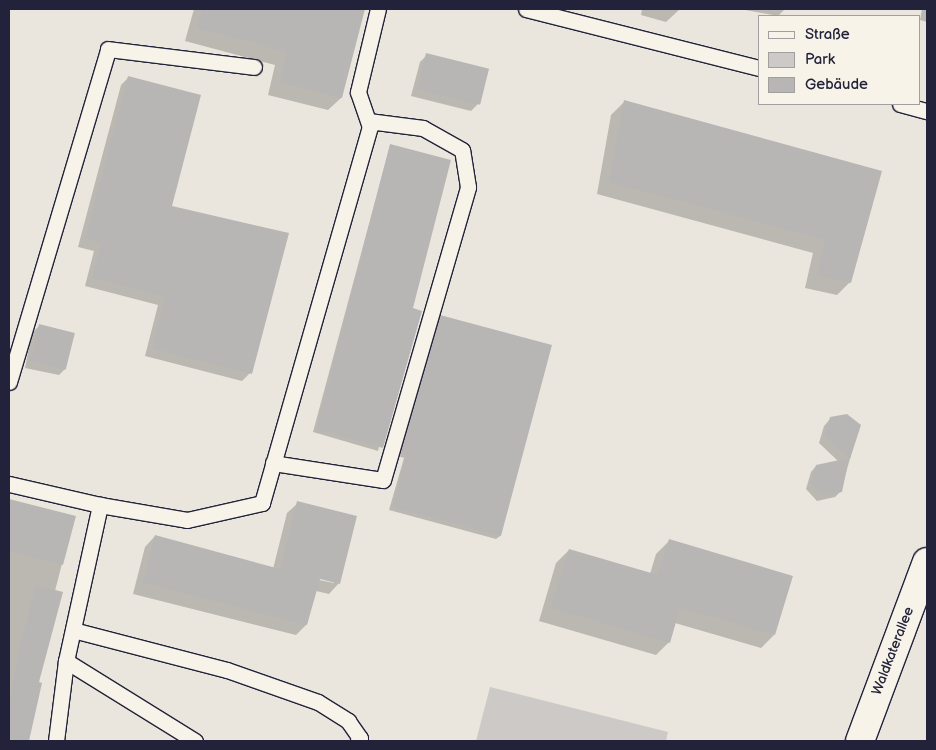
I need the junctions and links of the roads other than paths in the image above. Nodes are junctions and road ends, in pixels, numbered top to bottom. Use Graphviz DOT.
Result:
graph roads {
  1 [pos="378,9"];
  2 [pos="526,9"];
  3 [pos="254,67"];
  4 [pos="758,67"];
  5 [pos="904,105"];
  6 [pos="927,110"];
  7 [pos="368,120"];
  8 [pos="9,382"];
  9 [pos="273,463"];
  10 [pos="9,484"];
  11 [pos="100,505"];
  12 [pos="927,562"];
  13 [pos="73,630"];
  14 [pos="66,661"];
  15 [pos="56,741"];
  16 [pos="195,741"];
  17 [pos="358,741"];
  18 [pos="860,741"];
  1 -- 7 [label="lane"];
  2 -- 4 [label="lane"];
  3 -- 8 [label="lane"];
  5 -- 6 [label="lane"];
  7 -- 9 [label="lane"];
  7 -- 9 [label="lane"];
  9 -- 11 [label="lane"];
  10 -- 11 [label="lane"];
  11 -- 13 [label="lane"];
  12 -- 18 [label="street, Waldkaterallee"];
  13 -- 14 [label="lane"];
  13 -- 17 [label="lane"];
  14 -- 15 [label="lane"];
  14 -- 16 [label="lane"];
}
